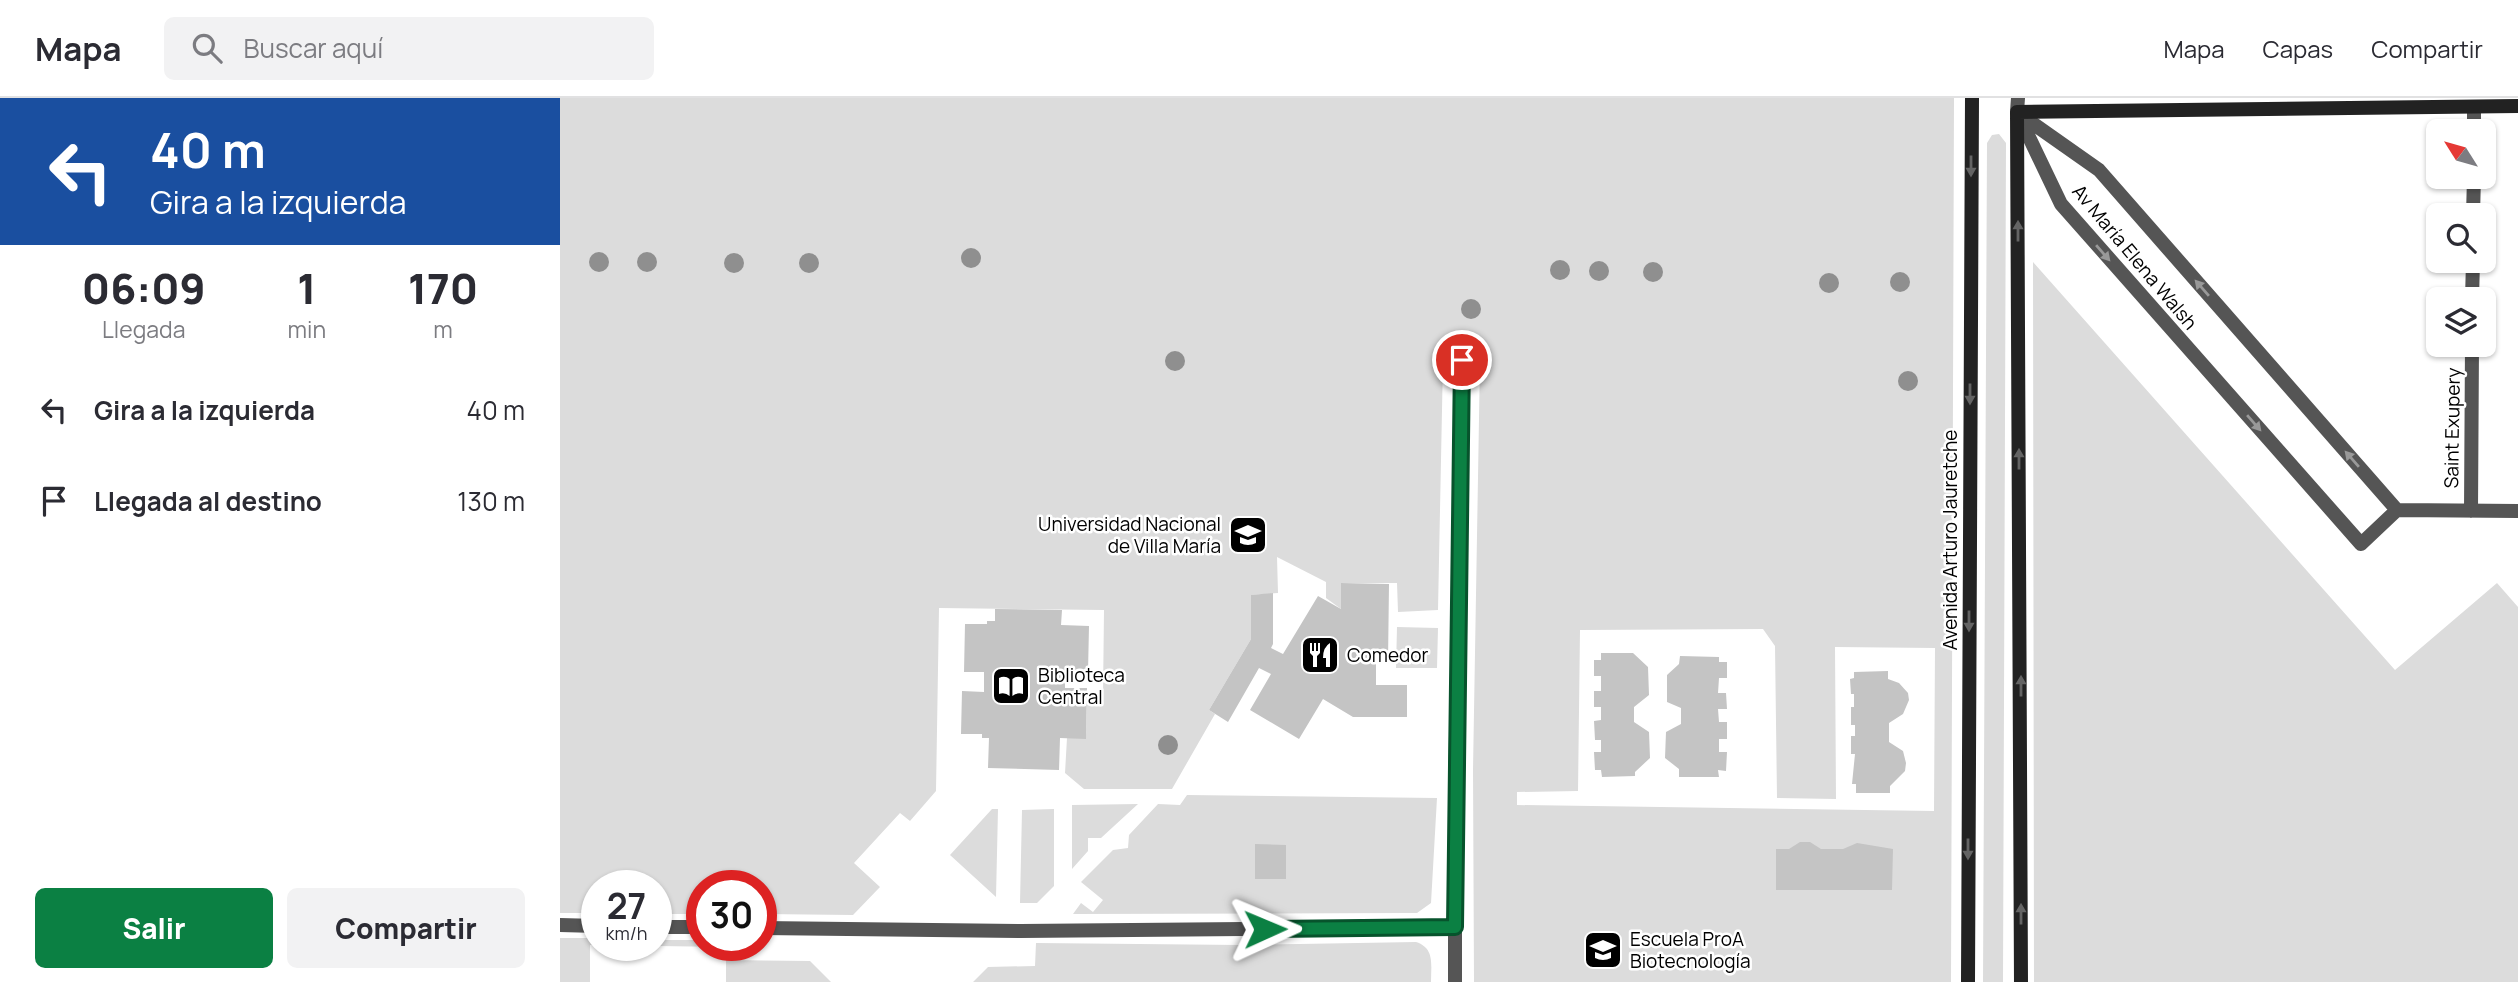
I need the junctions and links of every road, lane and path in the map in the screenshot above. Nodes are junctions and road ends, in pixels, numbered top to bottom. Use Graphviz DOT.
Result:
graph roads {
  1 [pos="1972,98"];
  2 [pos="2017,105"];
  3 [pos="2518,106"];
  4 [pos="2474,107"];
  5 [pos="2474,119"];
  6 [pos="2472,357"];
  7 [pos="1462,360"];
  8 [pos="2397,510"];
  9 [pos="2471,511"];
  10 [pos="2518,511"];
  11 [pos="560,925"];
  12 [pos="581,926"];
  13 [pos="1455,927"];
  14 [pos="777,928"];
  15 [pos="1455,982"];
  16 [pos="1968,982"];
  17 [pos="2021,982"];
  1 -- 16 [label="main road, Avenida Arturo Jauretche, one-way"];
  2 -- 4 [label="main road"];
  8 -- 2 [label="street, Av María Elena Walsh, one-way"];
  2 -- 8 [label="street, Av María Elena Walsh, one-way"];
  17 -- 2 [label="main road, one-way"];
  3 -- 4 [label="main road"];
  4 -- 5 [label="street"];
  6 -- 9 [label="street, Saint Exupery"];
  7 -- 13 [label="street"];
  8 -- 9 [label="street"];
  9 -- 10 [label="street"];
  11 -- 12 [label="street"];
  13 -- 14 [label="street"];
  13 -- 15 [label="street"];
}
